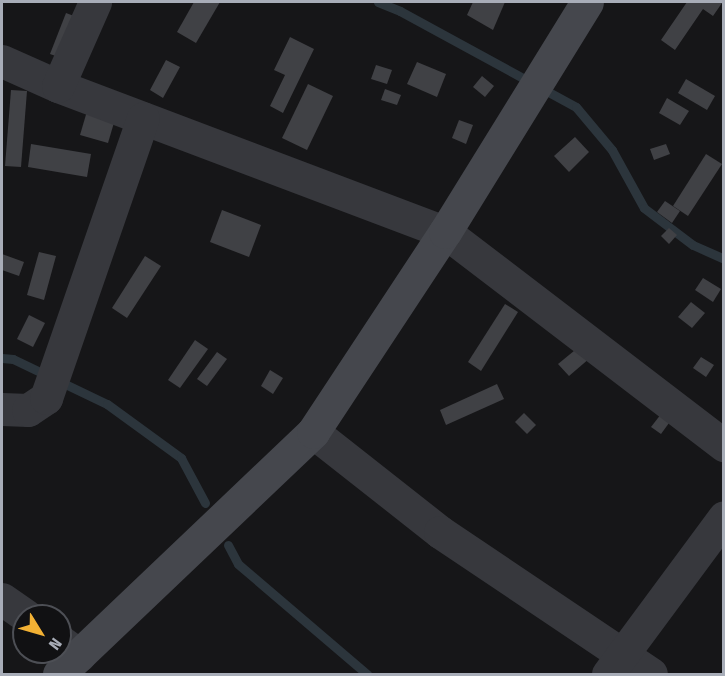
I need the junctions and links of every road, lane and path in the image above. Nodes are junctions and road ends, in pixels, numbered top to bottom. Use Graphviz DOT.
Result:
graph roads {
  1 [pos="94,2"];
  2 [pos="587,2"];
  3 [pos="2,61"];
  4 [pos="58,86"];
  5 [pos="142,117"];
  6 [pos="445,232"];
  7 [pos="2,410"];
  8 [pos="313,432"];
  9 [pos="723,445"];
  10 [pos="723,518"];
  11 [pos="72,652"];
  12 [pos="615,665"];
  13 [pos="651,675"];
  1 -- 4 [label="street"];
  2 -- 6 [label="street"];
  3 -- 4 [label="street"];
  4 -- 5 [label="street"];
  5 -- 6 [label="street"];
  5 -- 7 [label="street"];
  6 -- 8 [label="street"];
  6 -- 9 [label="street"];
  8 -- 11 [label="street"];
  8 -- 12 [label="street"];
  10 -- 12 [label="street"];
  12 -- 13 [label="street"];
}
